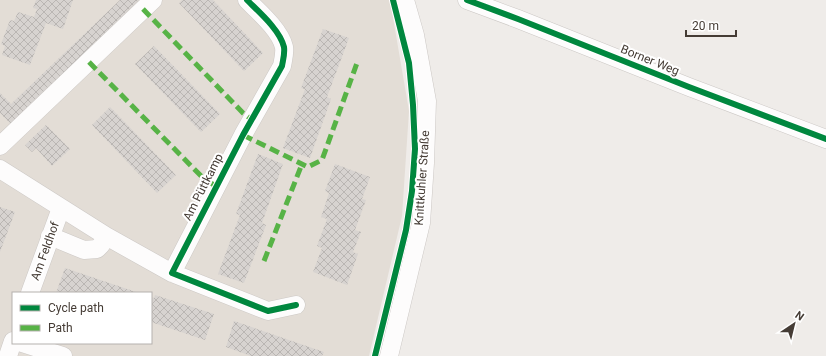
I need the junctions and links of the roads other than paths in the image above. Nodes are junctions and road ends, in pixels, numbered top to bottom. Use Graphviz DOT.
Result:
graph roads {
  1 [pos="153,0"];
  2 [pos="247,0"];
  3 [pos="405,0"];
  4 [pos="467,0"];
  5 [pos="826,139"];
  6 [pos="0,146"];
  7 [pos="0,169"];
  8 [pos="61,208"];
  9 [pos="50,236"];
  10 [pos="106,236"];
  11 [pos="172,273"];
  12 [pos="30,292"];
  13 [pos="296,305"];
  14 [pos="12,344"];
  15 [pos="25,344"];
  16 [pos="8,356"];
  17 [pos="63,356"];
  18 [pos="388,356"];
  1 -- 6 [label="street"];
  2 -- 11 [label="street, Am Püttkamp"];
  3 -- 18 [label="street, Knittkuhler Straße"];
  4 -- 5 [label="street, Borner Weg"];
  7 -- 8 [label="street"];
  8 -- 9 [label="street, Am Feldhof"];
  8 -- 10 [label="street"];
  9 -- 10 [label="street"];
  9 -- 12 [label="street, Am Feldhof"];
  10 -- 11 [label="street"];
  11 -- 13 [label="street"];
  14 -- 16 [label="street"];
  15 -- 17 [label="street"];
}
